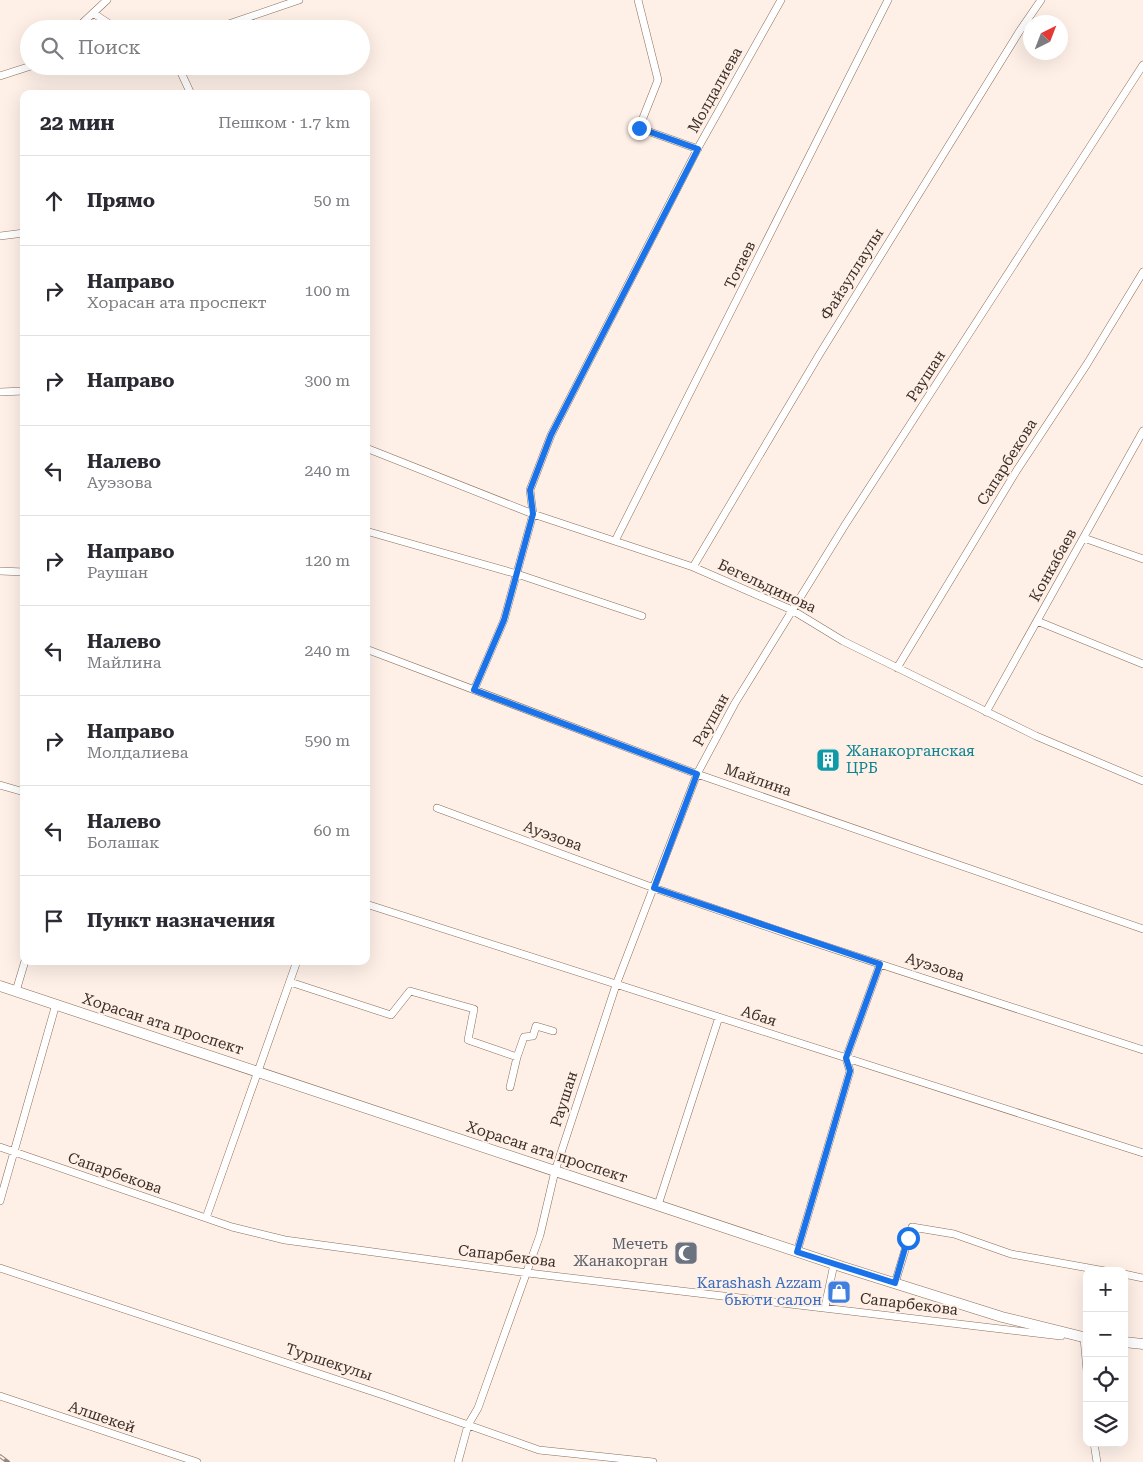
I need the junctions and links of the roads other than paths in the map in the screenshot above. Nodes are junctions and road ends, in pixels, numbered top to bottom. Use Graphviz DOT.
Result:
graph roads {
  1 [pos="107,0"];
  2 [pos="299,0"];
  3 [pos="638,0"];
  4 [pos="781,0"];
  5 [pos="888,0"];
  6 [pos="1041,0"];
  7 [pos="93,12"];
  8 [pos="85,20"];
  9 [pos="104,20"];
  10 [pos="240,20"];
  11 [pos="1143,65"];
  12 [pos="20,70"];
  13 [pos="182,75"];
  14 [pos="0,76"];
  15 [pos="189,90"];
  16 [pos="698,149"];
  17 [pos="20,234"];
  18 [pos="0,236"];
  19 [pos="1143,272"];
  20 [pos="20,391"];
  21 [pos="0,392"];
  22 [pos="1143,432"];
  23 [pos="1141,440"];
  24 [pos="370,450"];
  25 [pos="533,514"];
  26 [pos="370,532"];
  27 [pos="1084,538"];
  28 [pos="615,541"];
  29 [pos="1143,559"];
  30 [pos="693,567"];
  31 [pos="0,571"];
  32 [pos="20,572"];
  33 [pos="516,574"];
  34 [pos="792,610"];
  35 [pos="642,616"];
  36 [pos="1037,621"];
  37 [pos="370,651"];
  38 [pos="1143,664"];
  39 [pos="897,668"];
  40 [pos="474,690"];
  41 [pos="986,712"];
  42 [pos="697,774"];
  43 [pos="1143,781"];
  44 [pos="0,785"];
  45 [pos="20,791"];
  46 [pos="437,808"];
  47 [pos="654,888"];
  48 [pos="370,905"];
  49 [pos="1143,929"];
  50 [pos="880,964"];
  51 [pos="24,965"];
  52 [pos="296,965"];
  53 [pos="290,982"];
  54 [pos="616,985"];
  55 [pos="0,986"];
  56 [pos="16,991"];
  57 [pos="56,1004"];
  58 [pos="719,1017"];
  59 [pos="553,1031"];
  60 [pos="1143,1050"];
  61 [pos="516,1057"];
  62 [pos="846,1058"];
  63 [pos="259,1072"];
  64 [pos="510,1087"];
  65 [pos="0,1147"];
  66 [pos="15,1152"];
  67 [pos="1143,1153"];
  68 [pos="555,1171"];
  69 [pos="0,1201"];
  70 [pos="658,1206"];
  71 [pos="206,1218"];
  72 [pos="797,1252"];
  73 [pos="834,1264"];
  74 [pos="1083,1267"];
  75 [pos="0,1268"];
  76 [pos="528,1272"];
  77 [pos="1128,1275"];
  78 [pos="1143,1278"];
  79 [pos="895,1283"];
  80 [pos="825,1307"];
  81 [pos="1083,1337"];
  82 [pos="1083,1338"];
  83 [pos="1128,1342"];
  84 [pos="1143,1344"];
  85 [pos="0,1396"];
  86 [pos="468,1425"];
  87 [pos="1095,1447"];
  88 [pos="197,1462"];
  89 [pos="458,1462"];
  90 [pos="653,1462"];
  91 [pos="1097,1462"];
  1 -- 7 [label="street"];
  2 -- 10 [label="street"];
  3 -- 16 [label="street"];
  4 -- 16 [label="street, Молдалиева"];
  5 -- 28 [label="street, Тотаев"];
  6 -- 30 [label="street, Файзуллаулы"];
  7 -- 8 [label="street"];
  7 -- 9 [label="street"];
  11 -- 34 [label="street, Раушан"];
  12 -- 14 [label="street"];
  13 -- 15 [label="street"];
  16 -- 25 [label="street, Молдалиева"];
  17 -- 18 [label="street"];
  19 -- 39 [label="street, Сапарбекова"];
  20 -- 21 [label="street"];
  22 -- 23 [label="street, Конкабаев"];
  23 -- 27 [label="street, Конкабаев"];
  24 -- 25 [label="street, Бегельдинова"];
  25 -- 28 [label="street, Бегельдинова"];
  25 -- 33 [label="street, Молдалиева"];
  26 -- 33 [label="street"];
  27 -- 29 [label="street"];
  27 -- 36 [label="street, Конкабаев"];
  28 -- 30 [label="street, Бегельдинова"];
  30 -- 34 [label="street, Бегельдинова"];
  31 -- 32 [label="street"];
  33 -- 35 [label="street"];
  33 -- 40 [label="street, Молдалиева"];
  34 -- 39 [label="street, Бегельдинова"];
  34 -- 42 [label="street, Раушан"];
  36 -- 38 [label="street"];
  36 -- 41 [label="street, Конкабаев"];
  37 -- 40 [label="street, Майлина"];
  39 -- 41 [label="street, Бегельдинова"];
  40 -- 42 [label="street, Майлина"];
  41 -- 43 [label="street, Бегельдинова"];
  42 -- 47 [label="street, Раушан"];
  42 -- 49 [label="street, Майлина"];
  44 -- 45 [label="street"];
  46 -- 47 [label="street, Ауэзова"];
  47 -- 50 [label="street, Ауэзова"];
  47 -- 54 [label="street, Раушан"];
  48 -- 54 [label="street, Абая"];
  50 -- 60 [label="street, Ауэзова"];
  50 -- 62 [label="street"];
  51 -- 56 [label="street"];
  52 -- 53 [label="street"];
  53 -- 61 [label="street"];
  53 -- 63 [label="street"];
  54 -- 58 [label="street, Абая"];
  54 -- 68 [label="street, Раушан"];
  55 -- 56 [label="main road, Хорасан ата проспект"];
  56 -- 57 [label="main road, Хорасан ата проспект"];
  57 -- 63 [label="main road, Хорасан ата проспект"];
  57 -- 66 [label="street"];
  58 -- 62 [label="street, Абая"];
  58 -- 70 [label="street"];
  59 -- 61 [label="street"];
  61 -- 64 [label="street"];
  62 -- 67 [label="street, Абая"];
  62 -- 72 [label="street"];
  63 -- 68 [label="main road, Хорасан ата проспект"];
  63 -- 71 [label="street"];
  65 -- 66 [label="street, Сапарбекова"];
  66 -- 69 [label="street"];
  66 -- 71 [label="street, Сапарбекова"];
  68 -- 70 [label="main road, Хорасан ата проспект"];
  68 -- 76 [label="street, Раушан"];
  70 -- 72 [label="main road, Хорасан ата проспект"];
  71 -- 76 [label="street, Сапарбекова"];
  72 -- 73 [label="main road, Хорасан ата проспект"];
  73 -- 79 [label="main road, Хорасан ата проспект"];
  73 -- 80 [label="street"];
  74 -- 79 [label="street"];
  75 -- 86 [label="street, Туршекулы"];
  76 -- 80 [label="street, Сапарбекова"];
  76 -- 86 [label="street, Раушан"];
  77 -- 78 [label="street"];
  79 -- 81 [label="main road, Хорасан ата проспект"];
  80 -- 82 [label="street, Сапарбекова"];
  83 -- 84 [label="main road"];
  85 -- 88 [label="street, Алшекей"];
  86 -- 89 [label="street, Раушан"];
  86 -- 90 [label="street, Туршекулы"];
  87 -- 91 [label="street"];
}
